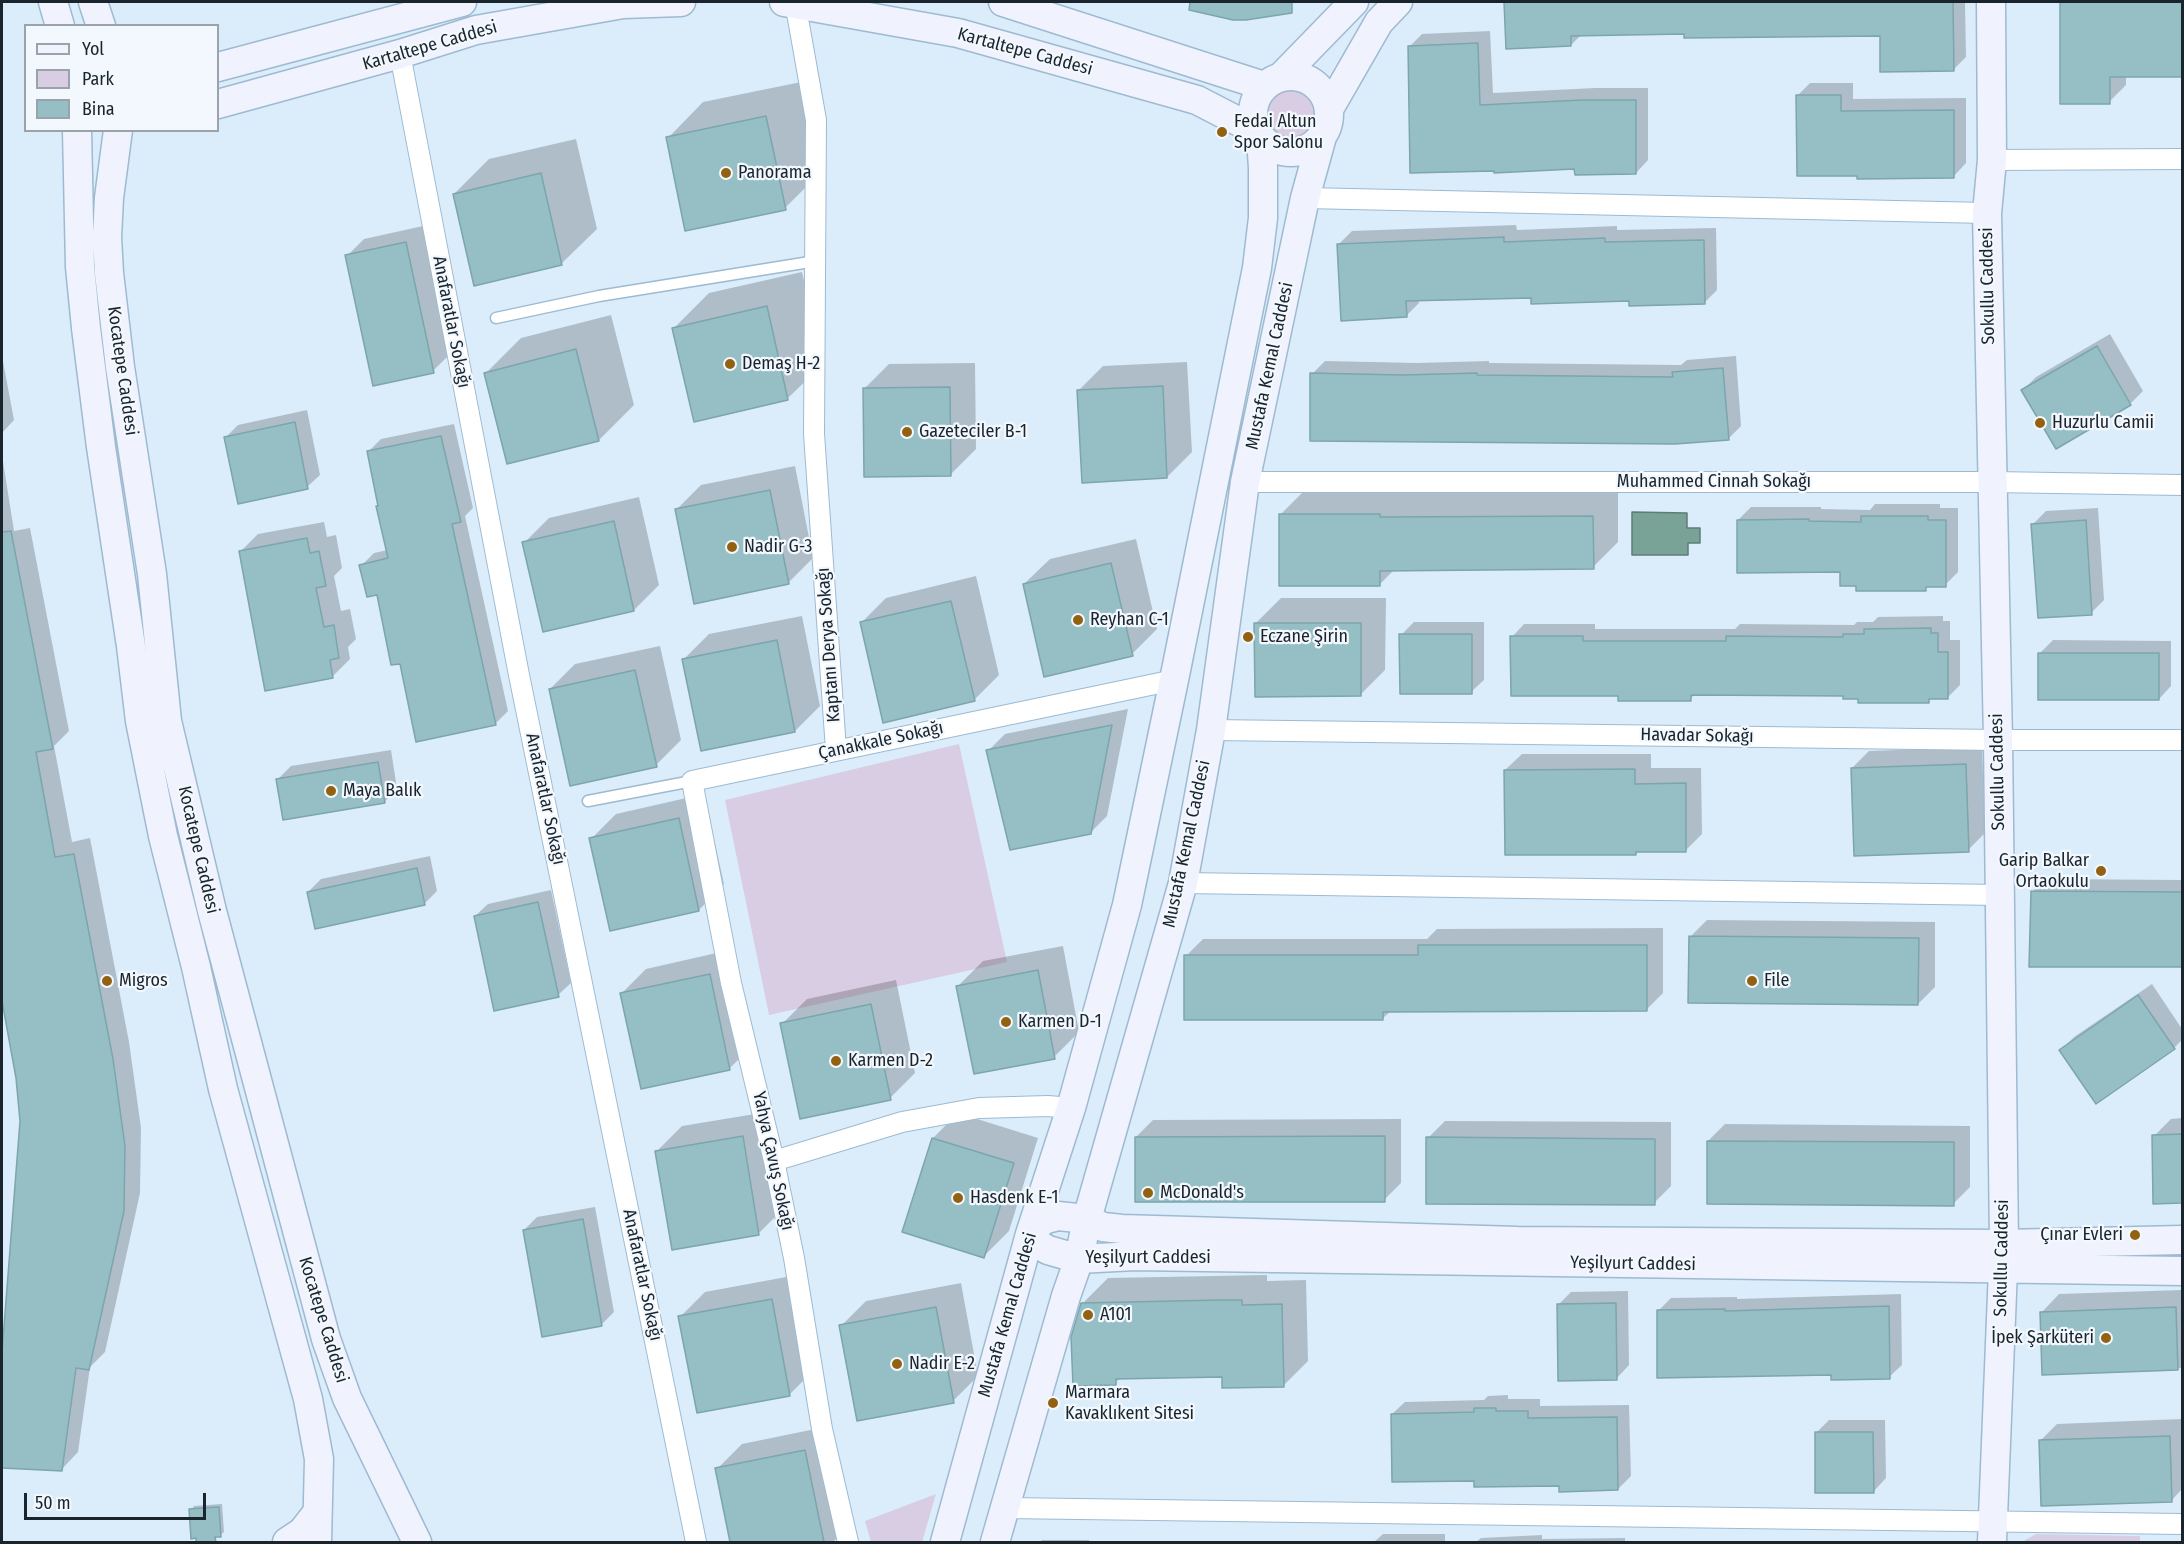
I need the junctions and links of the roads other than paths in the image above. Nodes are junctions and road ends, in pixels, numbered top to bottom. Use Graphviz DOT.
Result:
graph roads {
  1 [pos="53,2"];
  2 [pos="93,2"];
  3 [pos="462,2"];
  4 [pos="681,2"];
  5 [pos="791,2"];
  6 [pos="1004,2"];
  7 [pos="1354,2"];
  8 [pos="1398,2"];
  9 [pos="1991,2"];
  10 [pos="59,24"];
  11 [pos="100,24"];
  12 [pos="400,54"];
  13 [pos="219,67"];
  14 [pos="1273,81"];
  15 [pos="219,104"];
  16 [pos="1326,121"];
  17 [pos="77,132"];
  18 [pos="118,132"];
  19 [pos="1259,135"];
  20 [pos="2182,159"];
  21 [pos="1992,160"];
  22 [pos="1305,198"];
  23 [pos="1987,213"];
  24 [pos="816,261"];
  25 [pos="496,318"];
  26 [pos="1245,482"];
  27 [pos="1992,482"];
  28 [pos="2182,485"];
  29 [pos="1174,680"];
  30 [pos="1211,730"];
  31 [pos="1998,740"];
  32 [pos="2182,740"];
  33 [pos="836,750"];
  34 [pos="692,781"];
  35 [pos="588,801"];
  36 [pos="1183,883"];
  37 [pos="2000,895"];
  38 [pos="1071,1108"];
  39 [pos="774,1161"];
  40 [pos="1087,1220"];
  41 [pos="1030,1234"];
  42 [pos="2182,1240"];
  43 [pos="2004,1257"];
  44 [pos="1079,1259"];
  45 [pos="2182,1271"];
  46 [pos="1005,1508"];
  47 [pos="316,1514"];
  48 [pos="2182,1524"];
  49 [pos="1992,1532"];
  50 [pos="287,1542"];
  51 [pos="317,1542"];
  52 [pos="417,1542"];
  53 [pos="696,1542"];
  54 [pos="848,1542"];
  55 [pos="945,1542"];
  56 [pos="995,1542"];
  1 -- 10 [label="main road"];
  2 -- 11 [label="main road"];
  3 -- 13 [label="main road, Kartaltepe Caddesi"];
  4 -- 12 [label="main road, Kartaltepe Caddesi"];
  5 -- 19 [label="main road, Kartaltepe Caddesi"];
  5 -- 24 [label="street, Kaptanı Derya Sokağı"];
  6 -- 14 [label="main road"];
  7 -- 14 [label="main road"];
  8 -- 16 [label="main road, Mustafa Kemal Caddesi"];
  9 -- 21 [label="main road, Sokullu Caddesi"];
  12 -- 15 [label="main road, Kartaltepe Caddesi"];
  12 -- 53 [label="street, Anafaratlar Sokağı"];
  14 -- 16 [label="main road"];
  14 -- 19 [label="main road"];
  16 -- 19 [label="main road"];
  16 -- 22 [label="main road, Mustafa Kemal Caddesi"];
  17 -- 47 [label="main road, Kocatepe Caddesi"];
  18 -- 52 [label="main road, Kocatepe Caddesi"];
  19 -- 29 [label="main road, Mustafa Kemal Caddesi"];
  20 -- 21 [label="street"];
  21 -- 23 [label="main road, Sokullu Caddesi"];
  22 -- 23 [label="street"];
  22 -- 26 [label="main road, Mustafa Kemal Caddesi"];
  23 -- 27 [label="main road, Sokullu Caddesi"];
  24 -- 25 [label="lane"];
  24 -- 33 [label="street, Kaptanı Derya Sokağı"];
  26 -- 27 [label="street, Muhammed Cinnah Sokağı"];
  26 -- 30 [label="main road, Mustafa Kemal Caddesi"];
  27 -- 28 [label="street, Muhammed Cinnah Sokağı"];
  27 -- 31 [label="main road, Sokullu Caddesi"];
  29 -- 33 [label="street, Çanakkale Sokağı"];
  29 -- 38 [label="main road, Mustafa Kemal Caddesi"];
  30 -- 31 [label="street, Havadar Sokağı"];
  30 -- 36 [label="main road, Mustafa Kemal Caddesi"];
  31 -- 32 [label="street, Havadar Sokağı"];
  31 -- 37 [label="main road, Sokullu Caddesi"];
  33 -- 34 [label="street, Çanakkale Sokağı"];
  34 -- 35 [label="lane, Çanakkale Sokağı"];
  34 -- 39 [label="street, Yahya Çavuş Sokağı"];
  36 -- 37 [label="street"];
  36 -- 40 [label="main road, Mustafa Kemal Caddesi"];
  37 -- 43 [label="main road, Sokullu Caddesi"];
  38 -- 39 [label="street"];
  38 -- 41 [label="main road, Mustafa Kemal Caddesi"];
  39 -- 54 [label="street, Yahya Çavuş Sokağı"];
  40 -- 41 [label="main road, Yeşilyurt Caddesi"];
  40 -- 43 [label="main road, Yeşilyurt Caddesi"];
  40 -- 44 [label="main road, Mustafa Kemal Caddesi"];
  41 -- 44 [label="main road, Yeşilyurt Caddesi"];
  41 -- 55 [label="main road, Mustafa Kemal Caddesi"];
  42 -- 43 [label="main road, Yeşilyurt Caddesi"];
  43 -- 44 [label="main road, Yeşilyurt Caddesi"];
  43 -- 45 [label="main road, Yeşilyurt Caddesi"];
  43 -- 49 [label="main road, Sokullu Caddesi"];
  44 -- 46 [label="main road, Mustafa Kemal Caddesi"];
  46 -- 49 [label="street"];
  46 -- 56 [label="main road, Mustafa Kemal Caddesi"];
  47 -- 50 [label="main road"];
  47 -- 51 [label="main road, Kocatepe Caddesi"];
  48 -- 49 [label="street"];
}
